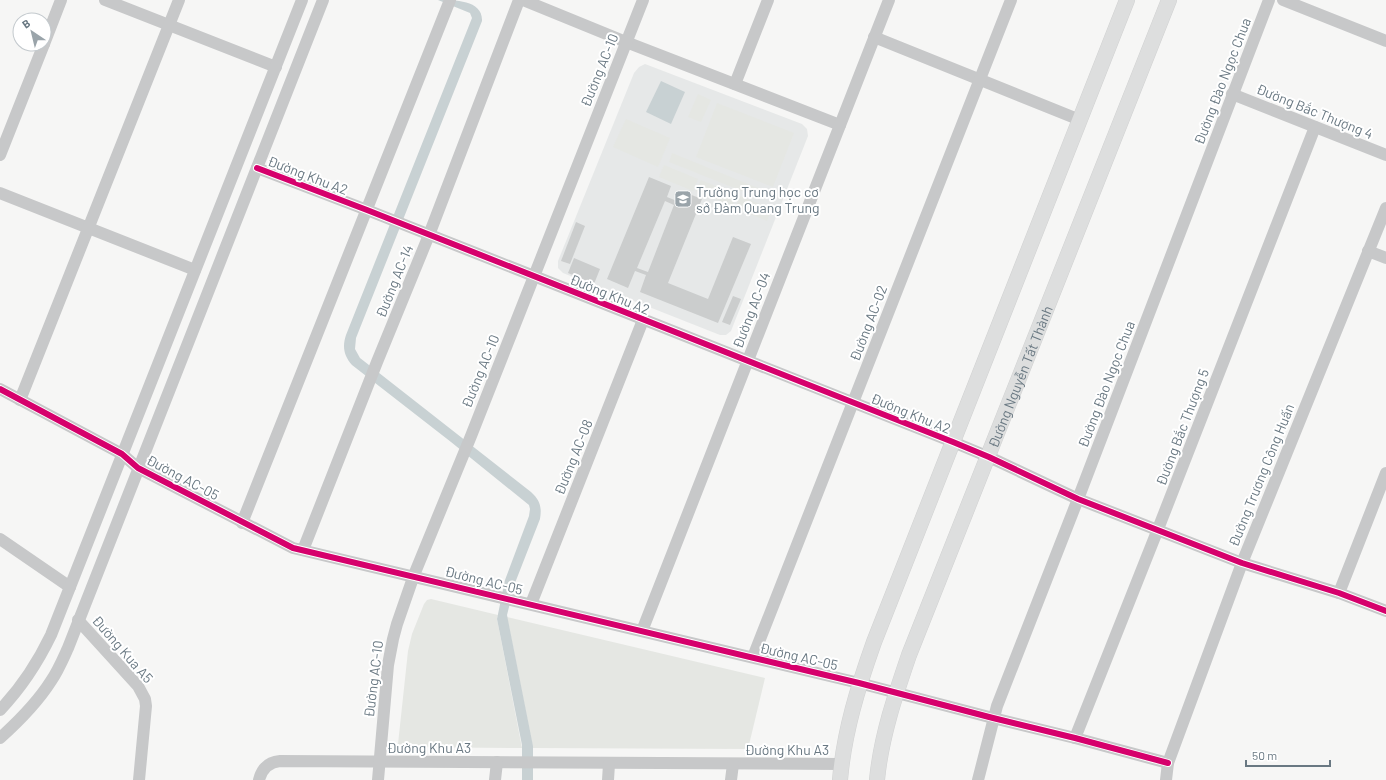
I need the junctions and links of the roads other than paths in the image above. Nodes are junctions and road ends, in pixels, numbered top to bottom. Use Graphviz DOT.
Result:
graph roads {
  1 [pos="61,0"];
  2 [pos="106,0"];
  3 [pos="179,0"];
  4 [pos="302,0"];
  5 [pos="323,0"];
  6 [pos="519,0"];
  7 [pos="523,0"];
  8 [pos="643,0"];
  9 [pos="768,0"];
  10 [pos="889,0"];
  11 [pos="1011,0"];
  12 [pos="1127,0"];
  13 [pos="1169,0"];
  14 [pos="1269,0"];
  15 [pos="1283,0"];
  16 [pos="448,4"];
  17 [pos="52,23"];
  18 [pos="170,25"];
  19 [pos="874,37"];
  20 [pos="1386,41"];
  21 [pos="626,42"];
  22 [pos="41,52"];
  23 [pos="276,67"];
  24 [pos="980,80"];
  25 [pos="735,84"];
  26 [pos="1232,94"];
  27 [pos="1080,120"];
  28 [pos="840,125"];
  29 [pos="1315,127"];
  30 [pos="0,155"];
  31 [pos="1386,155"];
  32 [pos="257,168"];
  33 [pos="0,193"];
  34 [pos="1386,208"];
  35 [pos="367,210"];
  36 [pos="88,228"];
  37 [pos="429,235"];
  38 [pos="1368,251"];
  39 [pos="1386,258"];
  40 [pos="195,270"];
  41 [pos="534,276"];
  42 [pos="643,320"];
  43 [pos="748,361"];
  44 [pos="0,389"];
  45 [pos="20,400"];
  46 [pos="853,402"];
  47 [pos="953,442"];
  48 [pos="122,454"];
  49 [pos="988,456"];
  50 [pos="138,468"];
  51 [pos="1386,473"];
  52 [pos="1078,499"];
  53 [pos="242,522"];
  54 [pos="1158,529"];
  55 [pos="0,540"];
  56 [pos="303,550"];
  57 [pos="1242,563"];
  58 [pos="414,576"];
  59 [pos="70,587"];
  60 [pos="1339,593"];
  61 [pos="525,603"];
  62 [pos="1386,611"];
  63 [pos="78,620"];
  64 [pos="642,631"];
  65 [pos="752,657"];
  66 [pos="859,683"];
  67 [pos="896,692"];
  68 [pos="0,710"];
  69 [pos="993,718"];
  70 [pos="0,738"];
  71 [pos="1075,738"];
  72 [pos="380,761"];
  73 [pos="497,762"];
  74 [pos="1168,763"];
  75 [pos="609,764"];
  76 [pos="732,764"];
  77 [pos="841,764"];
  78 [pos="140,775"];
  79 [pos="129,780"];
  80 [pos="259,780"];
  81 [pos="378,780"];
  82 [pos="495,780"];
  83 [pos="608,780"];
  84 [pos="731,780"];
  85 [pos="840,780"];
  86 [pos="877,780"];
  87 [pos="978,780"];
  88 [pos="1166,780"];
  1 -- 17 [label="street"];
  2 -- 18 [label="street"];
  3 -- 18 [label="street"];
  4 -- 23 [label="street"];
  5 -- 32 [label="street"];
  6 -- 37 [label="street, Đường AC-14"];
  7 -- 21 [label="street"];
  8 -- 21 [label="street, Đường AC-10"];
  9 -- 25 [label="street"];
  10 -- 19 [label="street, Đường AC-04"];
  11 -- 24 [label="street, Đường AC-02"];
  12 -- 27 [label="main road"];
  13 -- 49 [label="main road, Đường Nguyễn Tất Thành"];
  14 -- 26 [label="street, Đường Đào Ngọc Chua"];
  15 -- 20 [label="street"];
  16 -- 35 [label="street"];
  18 -- 23 [label="street"];
  18 -- 36 [label="street"];
  19 -- 24 [label="street"];
  19 -- 28 [label="street, Đường AC-04"];
  21 -- 25 [label="street"];
  21 -- 41 [label="street, Đường AC-10"];
  22 -- 30 [label="street"];
  23 -- 40 [label="street"];
  24 -- 27 [label="street"];
  24 -- 46 [label="street, Đường AC-02"];
  25 -- 28 [label="street"];
  26 -- 29 [label="street, Đường Bắc Thượng 4"];
  26 -- 52 [label="street, Đường Đào Ngọc Chua"];
  27 -- 47 [label="main road"];
  28 -- 43 [label="street, Đường AC-04"];
  29 -- 31 [label="street, Đường Bắc Thượng 4"];
  29 -- 54 [label="street, Đường Bắc Thượng 5"];
  32 -- 35 [label="street, Đường Khu A2"];
  32 -- 50 [label="street"];
  33 -- 36 [label="street"];
  34 -- 38 [label="street, Đường Trương Công Huấn"];
  35 -- 37 [label="street, Đường Khu A2"];
  35 -- 53 [label="street"];
  36 -- 40 [label="street"];
  36 -- 45 [label="street"];
  37 -- 41 [label="street, Đường Khu A2"];
  37 -- 56 [label="street, Đường AC-14"];
  38 -- 39 [label="street"];
  38 -- 57 [label="street, Đường Trương Công Huấn"];
  40 -- 48 [label="street"];
  41 -- 42 [label="street, Đường Khu A2"];
  41 -- 58 [label="street, Đường AC-10"];
  42 -- 43 [label="street, Đường Khu A2"];
  42 -- 61 [label="street, Đường AC-08"];
  43 -- 46 [label="street, Đường Khu A2"];
  43 -- 64 [label="street, Đường AC-04"];
  44 -- 45 [label="street, Đường AC-05"];
  45 -- 48 [label="street, Đường AC-05"];
  46 -- 47 [label="street, Đường Khu A2"];
  46 -- 65 [label="street, Đường AC-02"];
  47 -- 49 [label="street, Đường Khu A2"];
  47 -- 66 [label="main road"];
  48 -- 50 [label="street, Đường AC-05"];
  48 -- 59 [label="street"];
  49 -- 52 [label="street, Đường Khu A2"];
  49 -- 67 [label="main road, Đường Nguyễn Tất Thành"];
  50 -- 53 [label="street, Đường AC-05"];
  50 -- 63 [label="street"];
  51 -- 60 [label="street"];
  52 -- 54 [label="street, Đường Khu A2"];
  52 -- 69 [label="street, Đường Đào Ngọc Chua"];
  53 -- 56 [label="street, Đường AC-05"];
  54 -- 57 [label="street, Đường Khu A2"];
  54 -- 71 [label="street, Đường Bắc Thượng 5"];
  55 -- 59 [label="street"];
  56 -- 58 [label="street, Đường AC-05"];
  57 -- 60 [label="street, Đường Khu A2"];
  57 -- 74 [label="street, Đường Trương Công Huấn"];
  58 -- 61 [label="street, Đường AC-05"];
  58 -- 72 [label="street, Đường AC-10"];
  59 -- 68 [label="street"];
  60 -- 62 [label="street, Đường Khu A2"];
  61 -- 64 [label="street, Đường AC-05"];
  63 -- 70 [label="street"];
  63 -- 78 [label="street, Đường Kua A5"];
  64 -- 65 [label="street, Đường AC-05"];
  65 -- 66 [label="street, Đường AC-05"];
  66 -- 67 [label="street, Đường AC-05"];
  66 -- 77 [label="main road"];
  67 -- 69 [label="street, Đường AC-05"];
  67 -- 86 [label="main road, Đường Nguyễn Tất Thành"];
  69 -- 71 [label="street, Đường AC-05"];
  69 -- 87 [label="street, Đường Đào Ngọc Chua"];
  71 -- 74 [label="street, Đường AC-05"];
  72 -- 73 [label="street, Đường Khu A3"];
  72 -- 80 [label="street"];
  72 -- 81 [label="street, Đường Khu A3"];
  73 -- 75 [label="street, Đường Khu A3"];
  73 -- 82 [label="street"];
  74 -- 88 [label="street, Đường Trương Công Huấn"];
  75 -- 76 [label="street, Đường Khu A3"];
  75 -- 83 [label="street"];
  76 -- 77 [label="street, Đường Khu A3"];
  76 -- 84 [label="street, Đường Khu A3"];
  77 -- 85 [label="main road"];
  78 -- 79 [label="street, Đường Kua A5"];
}
